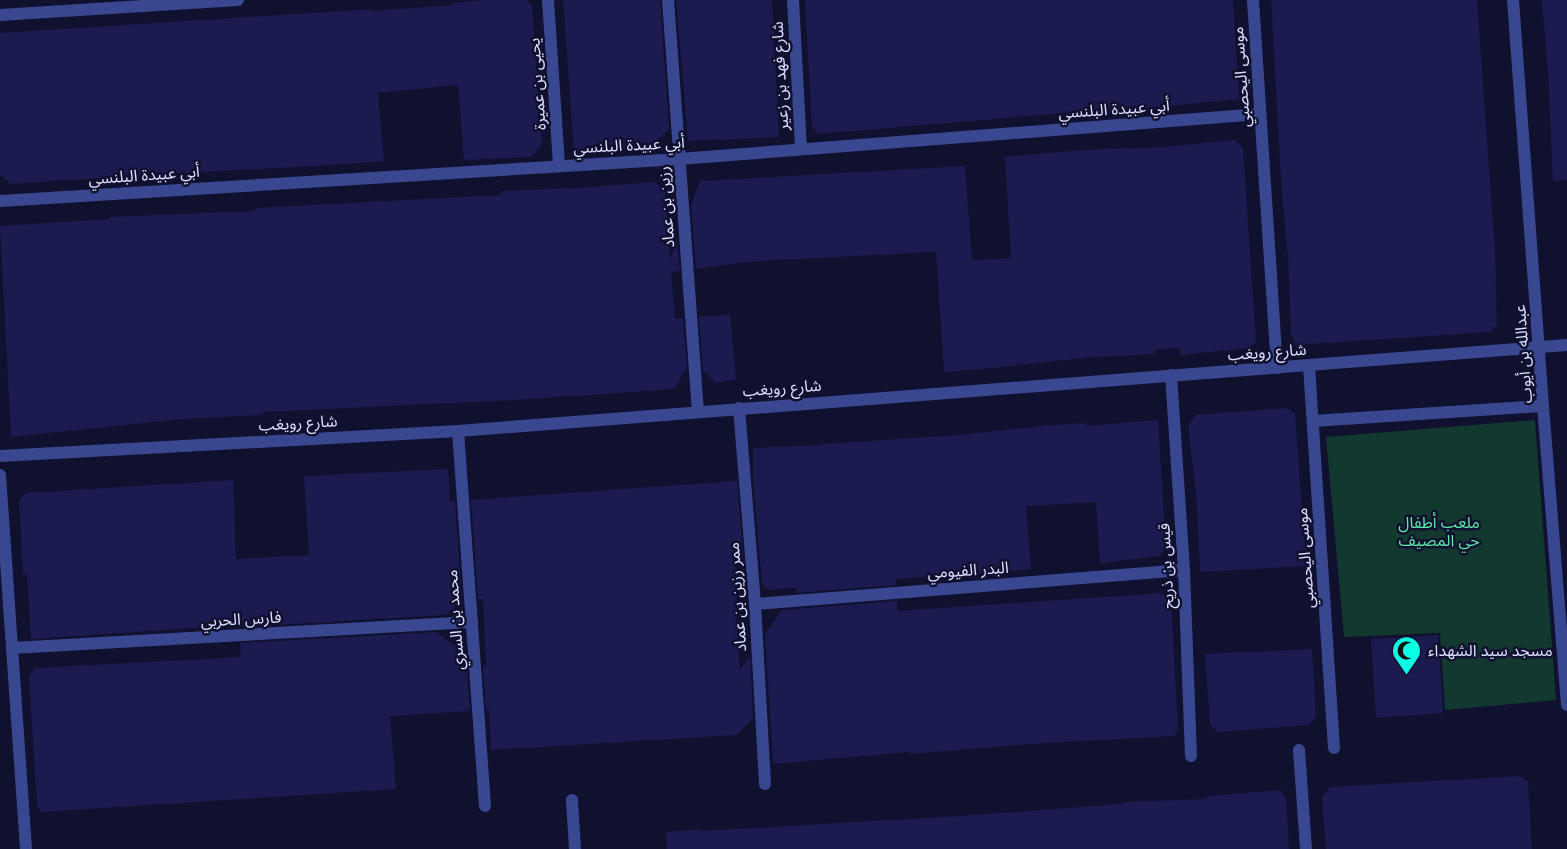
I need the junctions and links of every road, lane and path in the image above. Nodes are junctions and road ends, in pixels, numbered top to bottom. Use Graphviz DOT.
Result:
graph roads {
  1 [pos="238,0"];
  2 [pos="548,0"];
  3 [pos="668,0"];
  4 [pos="793,0"];
  5 [pos="1253,0"];
  6 [pos="1514,0"];
  7 [pos="0,15"];
  8 [pos="1260,114"];
  9 [pos="801,149"];
  10 [pos="679,159"];
  11 [pos="560,165"];
  12 [pos="0,201"];
  13 [pos="1567,345"];
  14 [pos="1539,347"];
  15 [pos="1309,366"];
  16 [pos="1277,368"];
  17 [pos="1171,375"];
  18 [pos="1543,405"];
  19 [pos="739,408"];
  20 [pos="698,412"];
  21 [pos="1313,421"];
  22 [pos="458,431"];
  23 [pos="0,456"];
  24 [pos="0,475"];
  25 [pos="1184,570"];
  26 [pos="755,604"];
  27 [pos="472,622"];
  28 [pos="12,648"];
  29 [pos="1567,705"];
  30 [pos="1334,748"];
  31 [pos="1299,750"];
  32 [pos="1191,756"];
  33 [pos="765,784"];
  34 [pos="572,800"];
  35 [pos="485,806"];
  36 [pos="26,849"];
  37 [pos="575,849"];
  38 [pos="1306,849"];
  1 -- 7 [label="street"];
  2 -- 11 [label="street, يحيى بن عميرة"];
  3 -- 10 [label="street, رزين بن عماد"];
  4 -- 9 [label="street, شارع فهد بن زعير"];
  5 -- 8 [label="street, موسى اليحصبي"];
  6 -- 14 [label="street, عبدالله بن أيوب"];
  8 -- 9 [label="street, أبي عبيدة البلنسي"];
  8 -- 16 [label="street, موسى اليحصبي"];
  9 -- 10 [label="street, أبي عبيدة البلنسي"];
  10 -- 11 [label="street, أبي عبيدة البلنسي"];
  10 -- 20 [label="street, رزين بن عماد"];
  11 -- 12 [label="street, أبي عبيدة البلنسي"];
  13 -- 14 [label="street, شارع رويغب"];
  14 -- 15 [label="street, شارع رويغب"];
  14 -- 18 [label="street, عبدالله بن أيوب"];
  15 -- 16 [label="street, شارع رويغب"];
  15 -- 21 [label="street, موسى اليحصبي"];
  16 -- 17 [label="street, شارع رويغب"];
  17 -- 19 [label="street, شارع رويغب"];
  17 -- 25 [label="street, قيس بن ذريح"];
  18 -- 21 [label="street"];
  18 -- 29 [label="street, عبدالله بن أيوب"];
  19 -- 20 [label="street, شارع رويغب"];
  19 -- 26 [label="street, ممر رزين بن عماد"];
  20 -- 22 [label="street, شارع رويغب"];
  21 -- 30 [label="street, موسى اليحصبي"];
  22 -- 23 [label="street, شارع رويغب"];
  22 -- 27 [label="street, محمد بن السري"];
  24 -- 28 [label="street"];
  25 -- 26 [label="street, البدر الفيومي"];
  25 -- 32 [label="street, قيس بن ذريح"];
  26 -- 33 [label="street, ممر رزين بن عماد"];
  27 -- 28 [label="street, فارس الحربي"];
  27 -- 35 [label="street, محمد بن السري"];
  28 -- 36 [label="street"];
  31 -- 38 [label="street"];
  34 -- 37 [label="street"];
}
